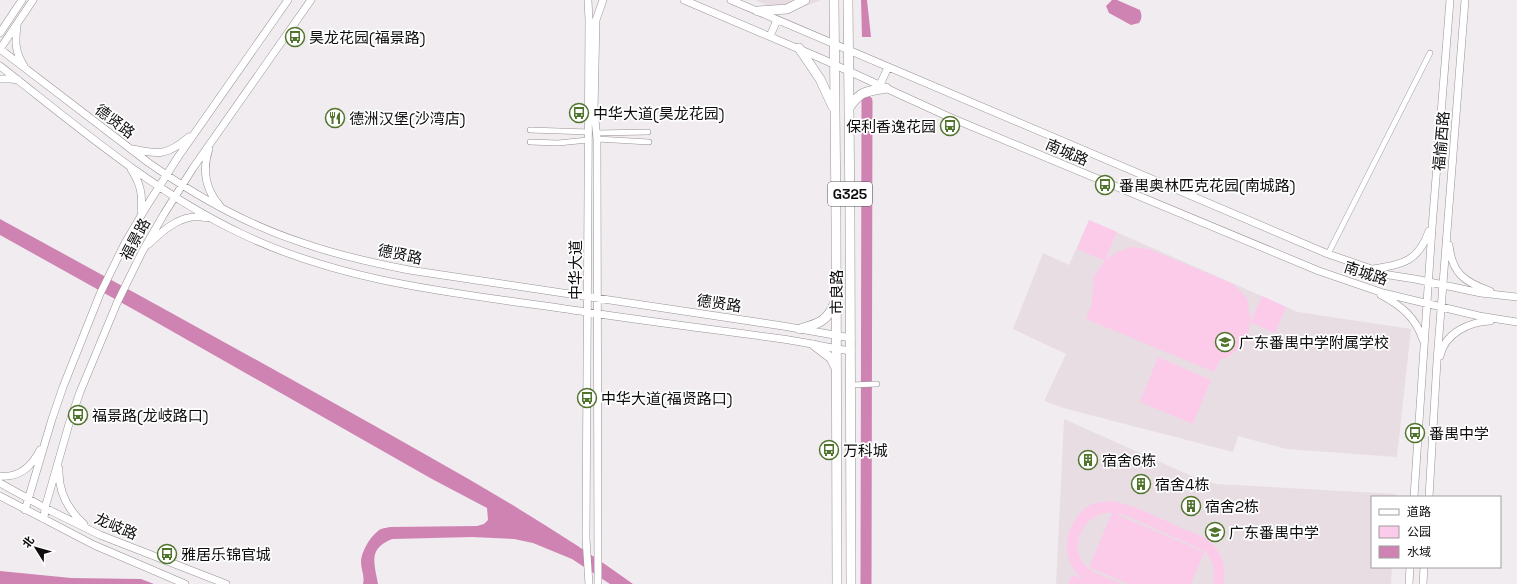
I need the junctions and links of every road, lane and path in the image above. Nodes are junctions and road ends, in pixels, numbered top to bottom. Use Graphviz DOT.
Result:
graph roads {
  1 [pos="22,0"];
  2 [pos="33,0"];
  3 [pos="288,0"];
  4 [pos="310,0"];
  5 [pos="588,0"];
  6 [pos="603,0"];
  7 [pos="684,0"];
  8 [pos="731,0"];
  9 [pos="805,0"];
  10 [pos="834,0"];
  11 [pos="848,0"];
  12 [pos="1450,0"];
  13 [pos="1465,0"];
  14 [pos="758,11"];
  15 [pos="10,18"];
  16 [pos="21,19"];
  17 [pos="592,20"];
  18 [pos="777,20"];
  19 [pos="0,24"];
  20 [pos="0,32"];
  21 [pos="770,36"];
  22 [pos="834,44"];
  23 [pos="799,48"];
  24 [pos="0,49"];
  25 [pos="848,50"];
  26 [pos="1430,53"];
  27 [pos="834,64"];
  28 [pos="0,66"];
  29 [pos="888,67"];
  30 [pos="28,71"];
  31 [pos="849,71"];
  32 [pos="0,79"];
  33 [pos="19,81"];
  34 [pos="883,87"];
  35 [pos="849,108"];
  36 [pos="835,111"];
  37 [pos="530,130"];
  38 [pos="197,131"];
  39 [pos="648,132"];
  40 [pos="588,136"];
  41 [pos="597,136"];
  42 [pos="212,142"];
  43 [pos="530,142"];
  44 [pos="649,142"];
  45 [pos="129,148"];
  46 [pos="127,164"];
  47 [pos="166,176"];
  48 [pos="182,186"];
  49 [pos="159,187"];
  50 [pos="175,197"];
  51 [pos="222,209"];
  52 [pos="1434,209"];
  53 [pos="141,215"];
  54 [pos="212,219"];
  55 [pos="1447,228"];
  56 [pos="142,251"];
  57 [pos="1328,254"];
  58 [pos="1372,269"];
  59 [pos="588,270"];
  60 [pos="597,271"];
  61 [pos="1428,282"];
  62 [pos="1444,285"];
  63 [pos="1367,287"];
  64 [pos="1502,295"];
  65 [pos="588,297"];
  66 [pos="1517,297"];
  67 [pos="597,299"];
  68 [pos="836,299"];
  69 [pos="1427,303"];
  70 [pos="1441,307"];
  71 [pos="588,312"];
  72 [pos="598,314"];
  73 [pos="1507,321"];
  74 [pos="1517,322"];
  75 [pos="800,329"];
  76 [pos="837,336"];
  77 [pos="851,338"];
  78 [pos="1424,342"];
  79 [pos="814,345"];
  80 [pos="837,349"];
  81 [pos="851,351"];
  82 [pos="837,369"];
  83 [pos="1436,374"];
  84 [pos="877,384"];
  85 [pos="854,385"];
  86 [pos="48,434"];
  87 [pos="59,460"];
  88 [pos="0,476"];
  89 [pos="0,483"];
  90 [pos="0,496"];
  91 [pos="1414,496"];
  92 [pos="1429,496"];
  93 [pos="29,499"];
  94 [pos="46,508"];
  95 [pos="25,510"];
  96 [pos="44,520"];
  97 [pos="90,530"];
  98 [pos="1410,568"];
  99 [pos="1424,568"];
  100 [pos="176,582"];
  101 [pos="185,584"];
  102 [pos="226,584"];
  103 [pos="589,584"];
  104 [pos="598,584"];
  105 [pos="837,584"];
  106 [pos="851,584"];
  107 [pos="1409,584"];
  108 [pos="1423,584"];
  1 -- 15 [label="street"];
  2 -- 16 [label="street"];
  3 -- 38 [label="street, 福景路"];
  4 -- 42 [label="street, 福景路"];
  5 -- 17 [label="street, 中华大道"];
  6 -- 17 [label="street, 中华大道"];
  7 -- 21 [label="street, 南城路"];
  8 -- 14 [label="street, 南城路"];
  9 -- 14 [label="highway"];
  10 -- 22 [label="highway, 市良路 / G325"];
  11 -- 25 [label="highway, 市良路 / G325"];
  12 -- 52 [label="street, 福愉西路"];
  13 -- 55 [label="street, 福愉西路"];
  14 -- 18 [label="street, 南城路"];
  15 -- 19 [label="street"];
  15 -- 20 [label="street"];
  16 -- 24 [label="street"];
  16 -- 30 [label="street"];
  17 -- 40 [label="street, 中华大道"];
  17 -- 41 [label="street, 中华大道"];
  18 -- 21 [label="street"];
  18 -- 22 [label="street, 南城路"];
  21 -- 23 [label="street, 南城路"];
  22 -- 25 [label="street, 南城路"];
  22 -- 27 [label="highway, 市良路 / G325"];
  23 -- 27 [label="street, 南城路"];
  23 -- 36 [label="highway"];
  24 -- 30 [label="street, 德贤路"];
  25 -- 29 [label="street, 南城路"];
  25 -- 31 [label="highway, 市良路 / G325"];
  26 -- 57 [label="street"];
  27 -- 31 [label="street, 南城路"];
  27 -- 36 [label="highway, 市良路 / G325"];
  28 -- 33 [label="street, 德贤路"];
  29 -- 34 [label="street"];
  29 -- 57 [label="street, 南城路"];
  30 -- 45 [label="street, 德贤路"];
  31 -- 34 [label="street, 南城路"];
  31 -- 35 [label="highway, 市良路 / G325"];
  32 -- 33 [label="street"];
  33 -- 46 [label="street, 德贤路"];
  34 -- 35 [label="highway"];
  34 -- 63 [label="street, 南城路"];
  35 -- 77 [label="highway, 市良路 / G325"];
  36 -- 68 [label="highway, 市良路 / G325"];
  37 -- 40 [label="street"];
  38 -- 45 [label="street"];
  38 -- 47 [label="street, 福景路"];
  39 -- 41 [label="street"];
  40 -- 43 [label="street"];
  40 -- 59 [label="street, 中华大道"];
  41 -- 44 [label="street"];
  41 -- 60 [label="street, 中华大道"];
  42 -- 48 [label="street, 福景路"];
  42 -- 51 [label="street"];
  45 -- 47 [label="street, 德贤路"];
  46 -- 49 [label="street, 德贤路"];
  46 -- 53 [label="street"];
  47 -- 48 [label="street, 德贤路"];
  47 -- 49 [label="street, 福景路"];
  48 -- 50 [label="street, 福景路"];
  48 -- 51 [label="street, 德贤路"];
  49 -- 50 [label="street, 德贤路"];
  49 -- 53 [label="street, 福景路"];
  50 -- 54 [label="street, 德贤路"];
  50 -- 56 [label="street, 福景路"];
  51 -- 65 [label="street, 德贤路"];
  52 -- 58 [label="street"];
  52 -- 61 [label="street, 福愉西路"];
  53 -- 86 [label="street, 福景路"];
  54 -- 56 [label="street"];
  54 -- 71 [label="street, 德贤路"];
  55 -- 62 [label="street, 福愉西路"];
  55 -- 64 [label="street"];
  56 -- 87 [label="street, 福景路"];
  57 -- 58 [label="street, 南城路"];
  58 -- 61 [label="street, 南城路"];
  59 -- 60 [label="street"];
  59 -- 65 [label="street, 中华大道"];
  60 -- 67 [label="street, 中华大道"];
  61 -- 62 [label="street, 南城路"];
  61 -- 69 [label="street, 福愉西路"];
  62 -- 64 [label="street, 南城路"];
  62 -- 70 [label="street, 福愉西路"];
  63 -- 69 [label="street, 南城路"];
  63 -- 78 [label="street"];
  64 -- 66 [label="street, 南城路"];
  65 -- 67 [label="street, 德贤路"];
  65 -- 71 [label="street, 中华大道"];
  67 -- 72 [label="street, 中华大道"];
  67 -- 75 [label="street, 德贤路"];
  68 -- 75 [label="highway"];
  68 -- 76 [label="highway, 市良路 / G325"];
  69 -- 70 [label="street, 南城路"];
  69 -- 78 [label="street, 福愉西路"];
  70 -- 73 [label="street, 南城路"];
  70 -- 83 [label="street, 福愉西路"];
  71 -- 72 [label="street, 德贤路"];
  71 -- 103 [label="street, 中华大道"];
  72 -- 79 [label="street, 德贤路"];
  72 -- 104 [label="street, 中华大道"];
  73 -- 74 [label="street, 南城路"];
  73 -- 83 [label="street"];
  75 -- 76 [label="street, 德贤路"];
  76 -- 77 [label="street, 德贤路"];
  76 -- 80 [label="highway, 市良路 / G325"];
  77 -- 81 [label="highway, 市良路 / G325"];
  78 -- 91 [label="street"];
  79 -- 80 [label="street, 德贤路"];
  79 -- 82 [label="highway"];
  80 -- 81 [label="street, 德贤路"];
  80 -- 82 [label="highway, 市良路 / G325"];
  81 -- 85 [label="highway, 市良路 / G325"];
  82 -- 105 [label="highway, 市良路 / G325"];
  83 -- 92 [label="street"];
  84 -- 85 [label="street"];
  85 -- 106 [label="highway, 市良路 / G325"];
  86 -- 88 [label="street"];
  86 -- 93 [label="street, 福景路"];
  87 -- 94 [label="street, 福景路"];
  87 -- 97 [label="street"];
  89 -- 93 [label="street, 龙岐路"];
  90 -- 95 [label="street, 龙岐路"];
  93 -- 94 [label="street, 龙岐路"];
  93 -- 95 [label="street, 福景路"];
  94 -- 96 [label="street, 福景路"];
  94 -- 97 [label="street, 龙岐路"];
  95 -- 96 [label="street, 龙岐路"];
  96 -- 100 [label="street, 龙岐路"];
  97 -- 102 [label="street, 龙岐路"];
  98 -- 107 [label="street"];
  99 -- 108 [label="street"];
  100 -- 101 [label="street, 龙岐路"];
}
